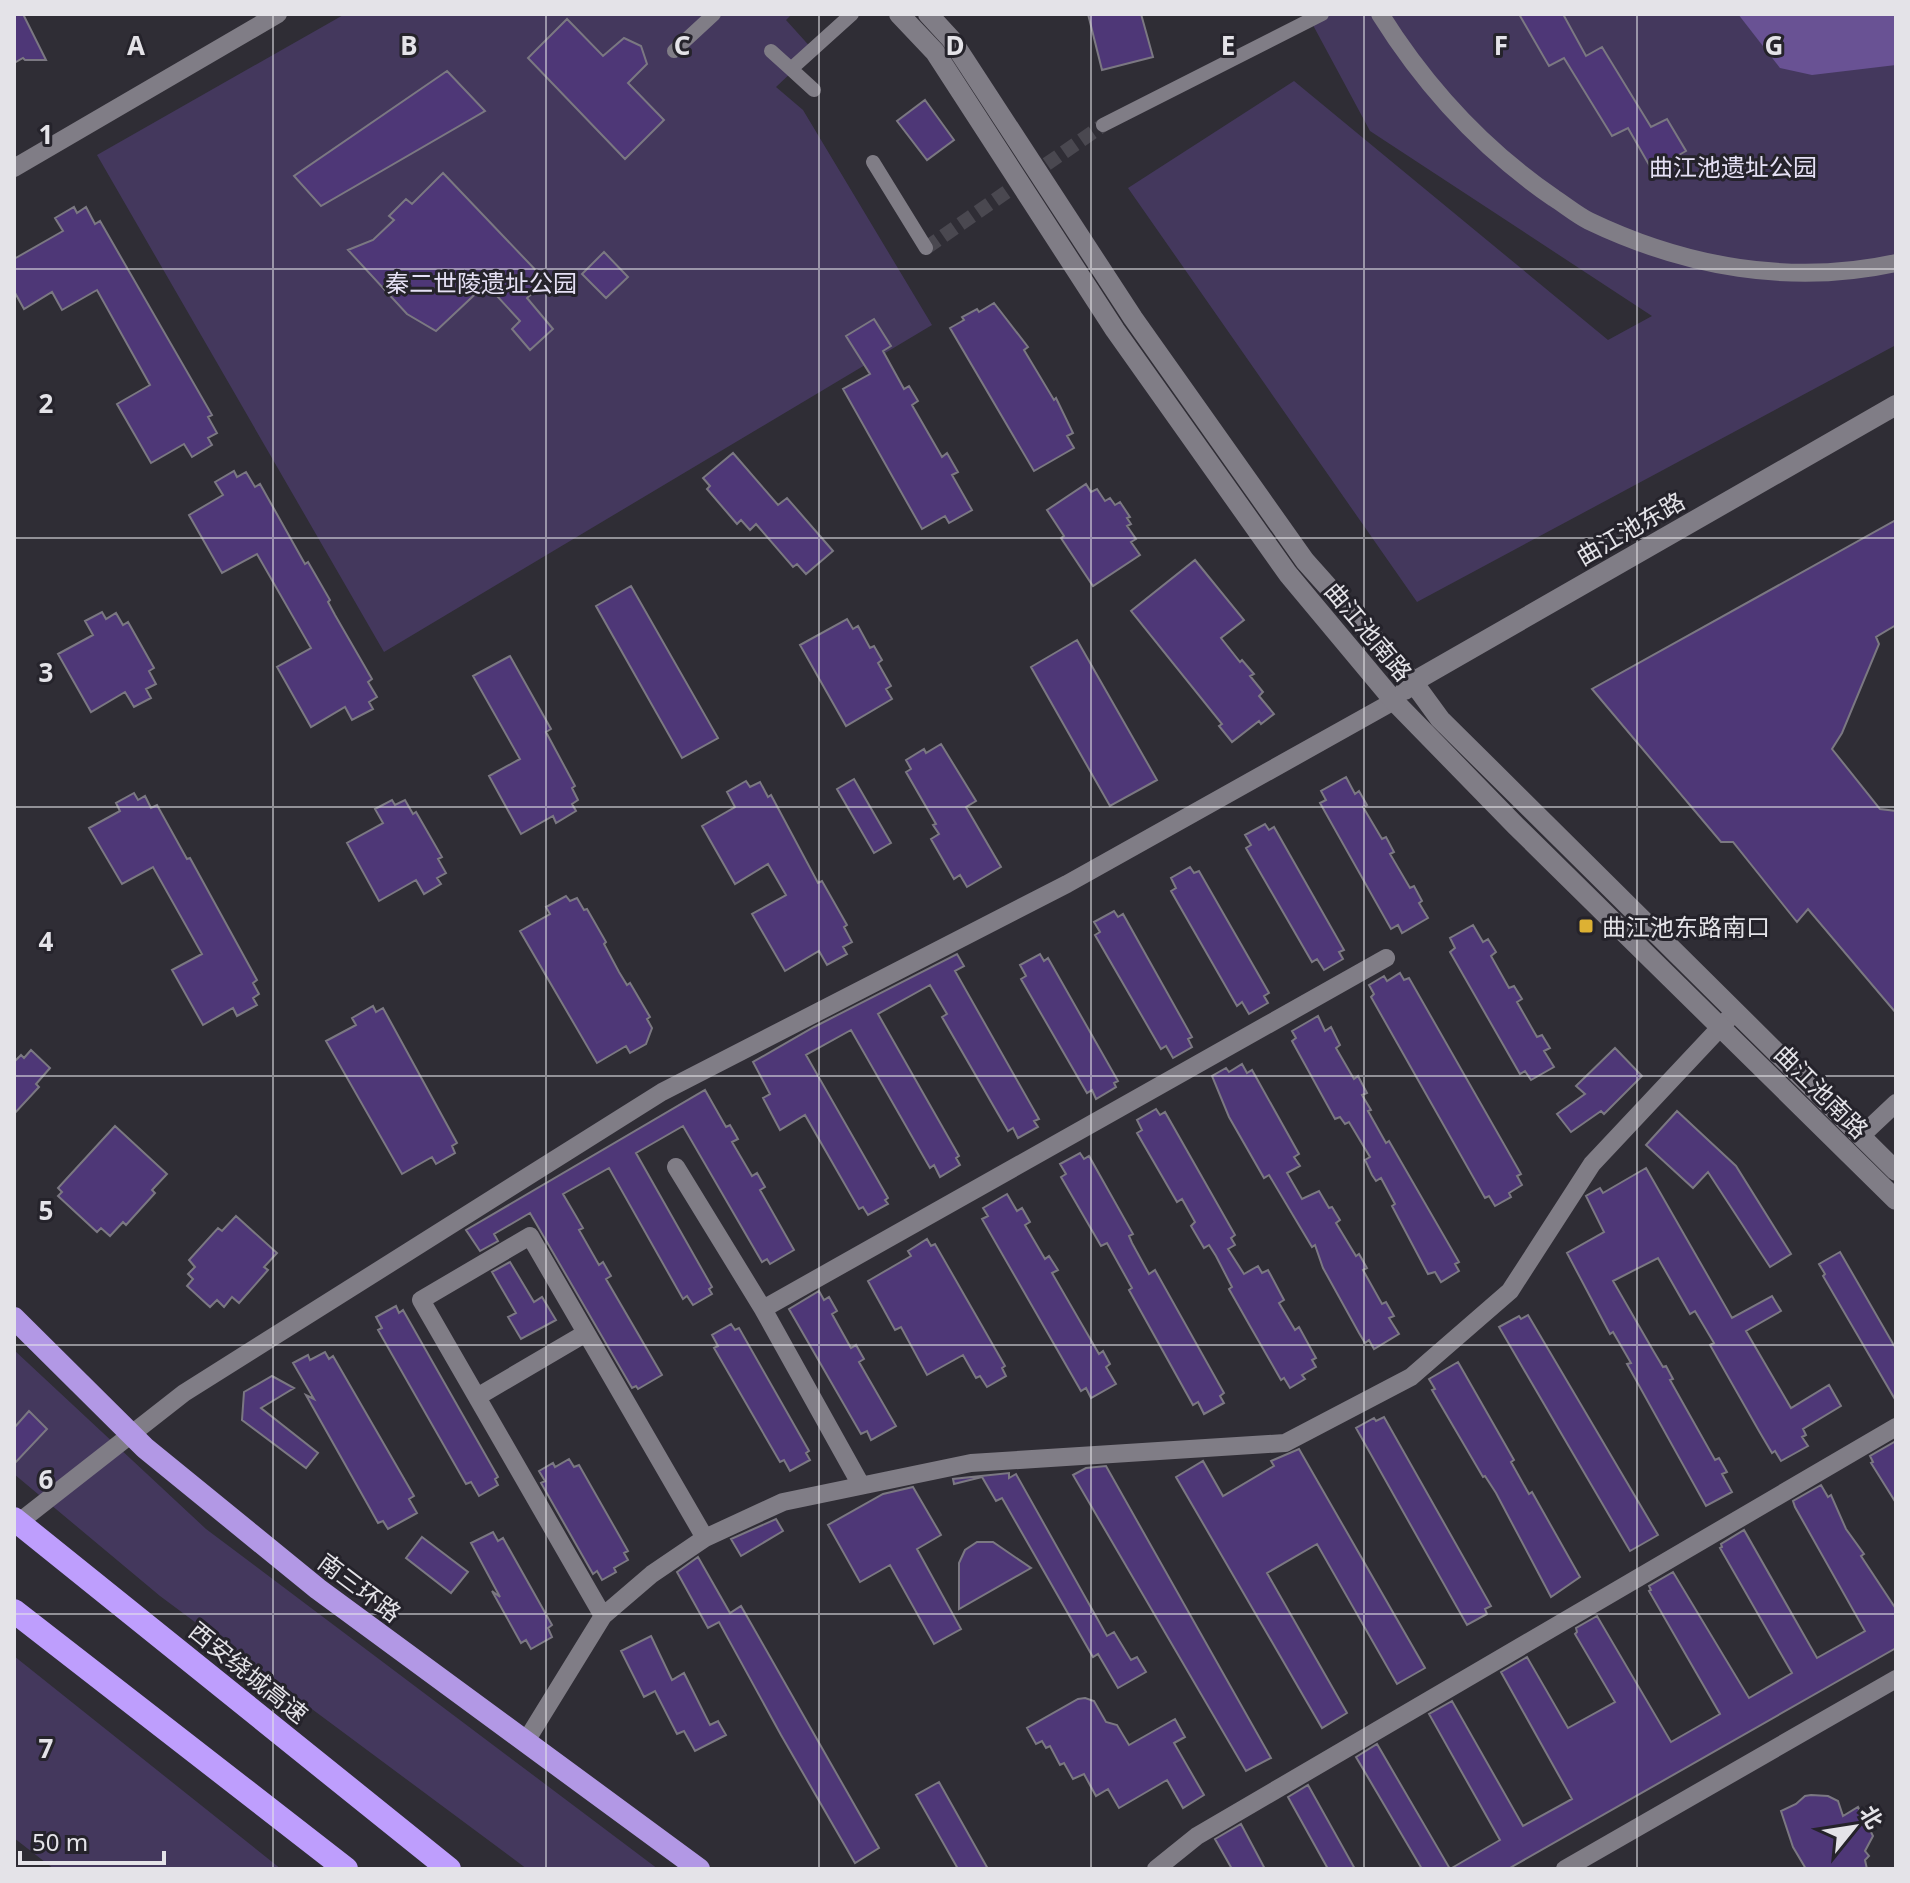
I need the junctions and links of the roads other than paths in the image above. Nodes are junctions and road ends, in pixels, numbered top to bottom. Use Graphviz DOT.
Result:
graph roads {
  1 [pos="278,14"];
  2 [pos="714,14"];
  3 [pos="829,14"];
  4 [pos="852,14"];
  5 [pos="899,14"];
  6 [pos="928,14"];
  7 [pos="1322,14"];
  8 [pos="1380,14"];
  9 [pos="840,25"];
  10 [pos="674,51"];
  11 [pos="771,51"];
  12 [pos="791,69"];
  13 [pos="814,90"];
  14 [pos="1103,125"];
  15 [pos="873,162"];
  16 [pos="14,168"];
  17 [pos="926,248"];
  18 [pos="1896,263"];
  19 [pos="1896,405"];
  20 [pos="1413,682"];
  21 [pos="1394,701"];
  22 [pos="1386,958"];
  23 [pos="1728,1020"];
  24 [pos="1896,1103"];
  25 [pos="1861,1136"];
  26 [pos="676,1167"];
  27 [pos="1896,1171"];
  28 [pos="1896,1200"];
  29 [pos="763,1309"];
  30 [pos="14,1318"];
  31 [pos="586,1333"];
  32 [pos="477,1397"];
  33 [pos="1896,1427"];
  34 [pos="861,1485"];
  35 [pos="14,1519"];
  36 [pos="14,1526"];
  37 [pos="705,1538"];
  38 [pos="14,1611"];
  39 [pos="603,1616"];
  40 [pos="1896,1679"];
  41 [pos="526,1741"];
  42 [pos="346,1869"];
  43 [pos="449,1869"];
  44 [pos="699,1869"];
  45 [pos="1156,1869"];
  46 [pos="1565,1869"];
  1 -- 16 [label="street"];
  2 -- 10 [label="street"];
  3 -- 9 [label="street"];
  4 -- 9 [label="street"];
  5 -- 21 [label="main road, 曲江池南路"];
  6 -- 20 [label="main road, 曲江池南路"];
  7 -- 14 [label="street"];
  8 -- 18 [label="street"];
  9 -- 12 [label="street"];
  11 -- 12 [label="street"];
  12 -- 13 [label="street"];
  15 -- 17 [label="street"];
  19 -- 20 [label="main road, 曲江池东路"];
  20 -- 21 [label="main road, 曲江池东路"];
  20 -- 23 [label="main road, 曲江池南路"];
  21 -- 23 [label="main road, 曲江池南路"];
  21 -- 36 [label="street"];
  22 -- 29 [label="street"];
  23 -- 25 [label="main road, 曲江池南路"];
  23 -- 28 [label="main road, 曲江池南路"];
  23 -- 34 [label="street"];
  24 -- 25 [label="street"];
  25 -- 27 [label="main road, 曲江池南路"];
  26 -- 29 [label="street"];
  29 -- 34 [label="street"];
  30 -- 41 [label="highway, 南三环路"];
  31 -- 32 [label="street"];
  31 -- 32 [label="street"];
  31 -- 37 [label="street"];
  32 -- 39 [label="street"];
  33 -- 45 [label="street"];
  34 -- 37 [label="street"];
  35 -- 43 [label="highway, 西安绕城高速"];
  37 -- 39 [label="street"];
  38 -- 42 [label="highway"];
  39 -- 41 [label="street"];
  40 -- 46 [label="street"];
  41 -- 44 [label="highway, 南三环路"];
}
